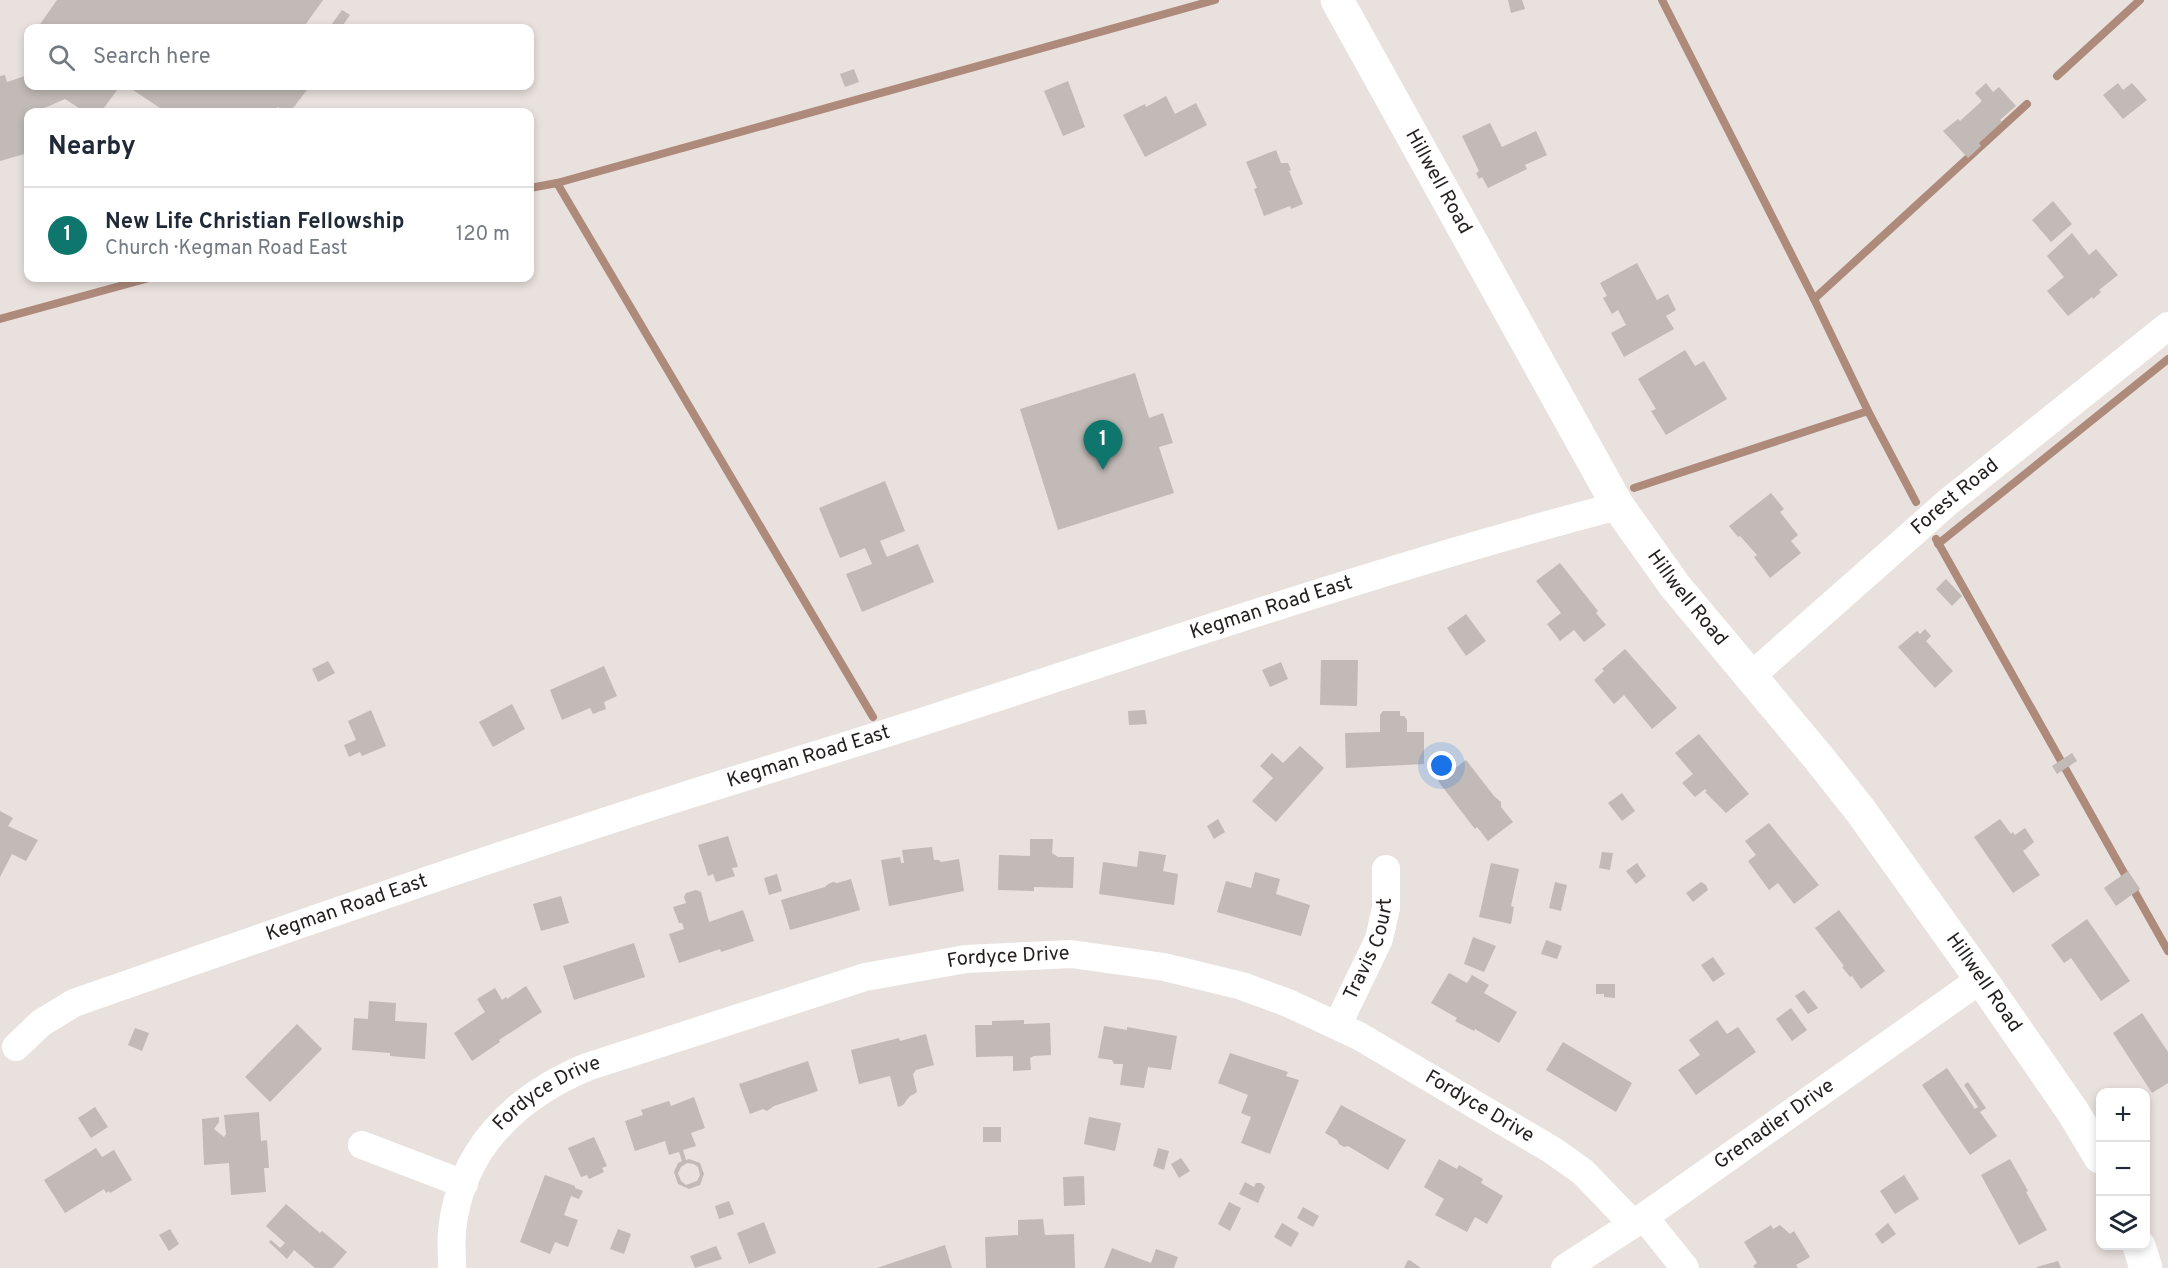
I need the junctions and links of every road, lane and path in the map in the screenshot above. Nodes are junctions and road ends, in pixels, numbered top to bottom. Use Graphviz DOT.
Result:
graph roads {
  1 [pos="1337,0"];
  2 [pos="2168,326"];
  3 [pos="1618,506"];
  4 [pos="1750,677"];
  5 [pos="1386,869"];
  6 [pos="1981,979"];
  7 [pos="1338,1024"];
  8 [pos="16,1047"];
  9 [pos="362,1145"];
  10 [pos="2096,1150"];
  11 [pos="464,1184"];
  12 [pos="1639,1220"];
  13 [pos="2141,1250"];
  14 [pos="452,1268"];
  15 [pos="1565,1268"];
  16 [pos="1685,1268"];
  17 [pos="2146,1268"];
  1 -- 3 [label="street, Hillwell Road"];
  2 -- 4 [label="street, Forest Road"];
  3 -- 4 [label="street, Hillwell Road"];
  3 -- 8 [label="street, Kegman Road East"];
  4 -- 6 [label="street, Hillwell Road"];
  5 -- 7 [label="street, Travis Court"];
  6 -- 10 [label="street, Hillwell Road"];
  6 -- 12 [label="street, Grenadier Drive"];
  7 -- 11 [label="street, Fordyce Drive"];
  7 -- 12 [label="street, Fordyce Drive"];
  9 -- 11 [label="street"];
  11 -- 14 [label="street, Fordyce Drive"];
  12 -- 15 [label="street, Grenadier Drive"];
  12 -- 16 [label="street, Fordyce Drive"];
  13 -- 17 [label="street"];
}
